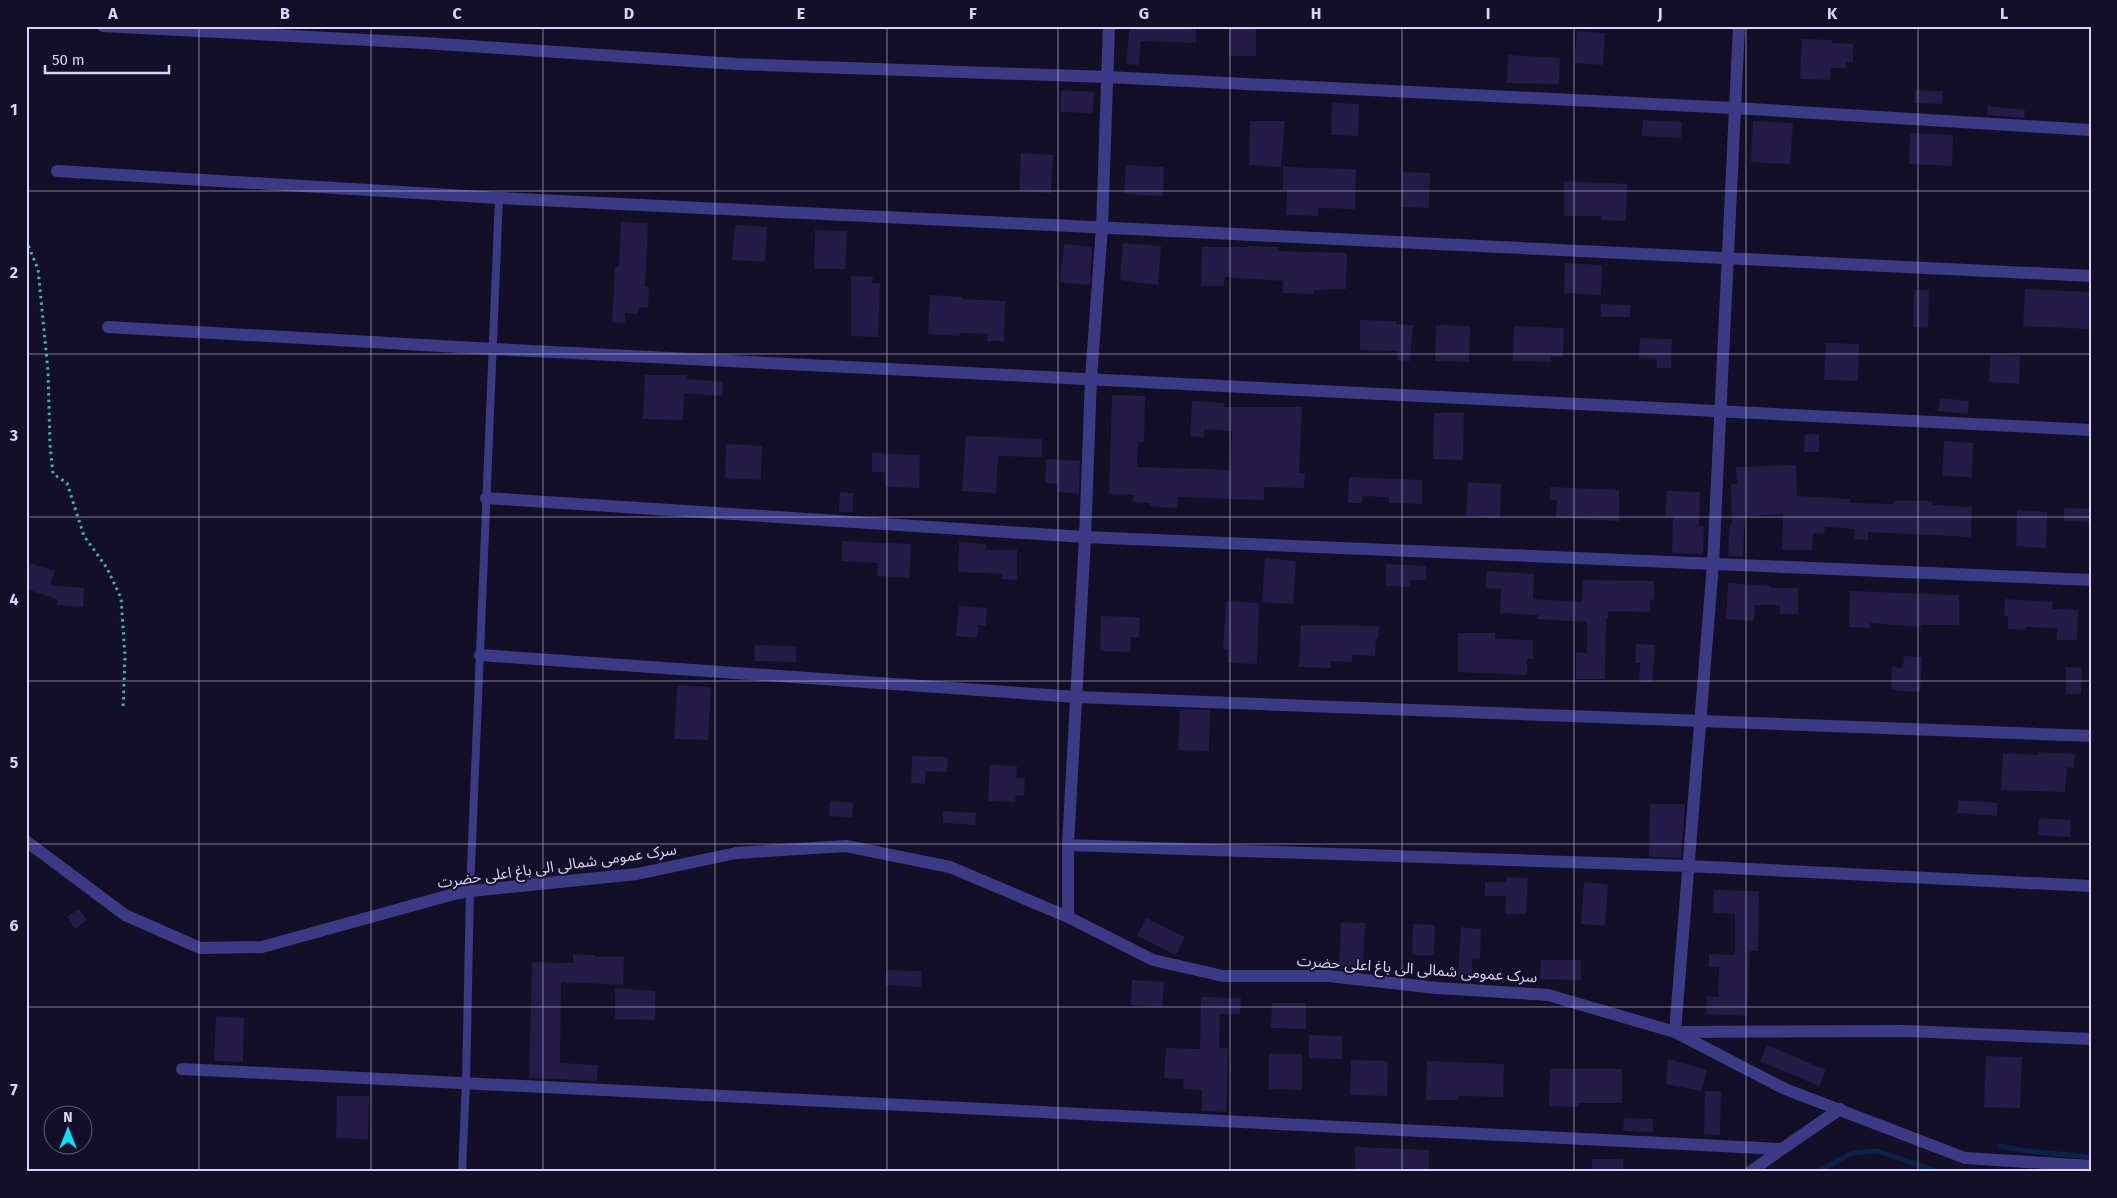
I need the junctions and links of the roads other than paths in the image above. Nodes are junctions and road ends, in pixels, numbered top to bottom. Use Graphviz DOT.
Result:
graph roads {
  1 [pos="103,26"];
  2 [pos="1109,26"];
  3 [pos="1739,26"];
  4 [pos="1107,77"];
  5 [pos="1734,108"];
  6 [pos="2091,130"];
  7 [pos="57,171"];
  8 [pos="499,198"];
  9 [pos="1102,227"];
  10 [pos="1729,258"];
  11 [pos="2091,276"];
  12 [pos="108,327"];
  13 [pos="493,349"];
  14 [pos="1091,379"];
  15 [pos="1719,411"];
  16 [pos="2091,430"];
  17 [pos="486,498"];
  18 [pos="1085,537"];
  19 [pos="1713,564"];
  20 [pos="2091,580"];
  21 [pos="480,655"];
  22 [pos="1077,697"];
  23 [pos="1702,721"];
  24 [pos="2091,736"];
  25 [pos="26,841"];
  26 [pos="1068,845"];
  27 [pos="1688,866"];
  28 [pos="2091,886"];
  29 [pos="470,891"];
  30 [pos="1068,917"];
  31 [pos="1675,1032"];
  32 [pos="2091,1039"];
  33 [pos="182,1069"];
  34 [pos="466,1082"];
  35 [pos="1840,1109"];
  36 [pos="1782,1150"];
  37 [pos="2091,1166"];
  38 [pos="2042,1168"];
  39 [pos="462,1172"];
  40 [pos="1750,1172"];
  1 -- 4 [label="street"];
  2 -- 4 [label="street"];
  3 -- 5 [label="street"];
  4 -- 5 [label="street"];
  4 -- 9 [label="street"];
  5 -- 6 [label="street"];
  5 -- 10 [label="street"];
  7 -- 8 [label="street"];
  8 -- 9 [label="street"];
  8 -- 13 [label="lane"];
  9 -- 10 [label="street"];
  9 -- 14 [label="street"];
  10 -- 11 [label="street"];
  10 -- 15 [label="street"];
  12 -- 13 [label="street"];
  13 -- 14 [label="street"];
  13 -- 17 [label="lane"];
  14 -- 15 [label="street"];
  14 -- 18 [label="street"];
  15 -- 16 [label="street"];
  15 -- 19 [label="street"];
  17 -- 18 [label="street"];
  17 -- 21 [label="lane"];
  18 -- 19 [label="street"];
  18 -- 22 [label="street"];
  19 -- 20 [label="street"];
  19 -- 23 [label="street"];
  21 -- 22 [label="street"];
  21 -- 29 [label="lane"];
  22 -- 23 [label="street"];
  22 -- 26 [label="street"];
  23 -- 24 [label="street"];
  23 -- 27 [label="street"];
  25 -- 29 [label="street, سرک عمومی شمالی الی باغ اعلی حضرت"];
  26 -- 27 [label="street"];
  26 -- 30 [label="street"];
  27 -- 28 [label="street"];
  27 -- 31 [label="street"];
  29 -- 30 [label="street, سرک عمومی شمالی الی باغ اعلی حضرت"];
  29 -- 34 [label="lane"];
  30 -- 31 [label="street, سرک عمومی شمالی الی باغ اعلی حضرت"];
  31 -- 32 [label="street"];
  31 -- 35 [label="street, سرک عمومی شمالی الی باغ اعلی حضرت"];
  33 -- 34 [label="street"];
  34 -- 36 [label="street"];
  34 -- 39 [label="lane"];
  35 -- 36 [label="street"];
  35 -- 38 [label="street, سرک عمومی شمالی الی باغ اعلی حضرت"];
  36 -- 40 [label="street"];
  37 -- 38 [label="street, سرک عمومی شمالی الی باغ اعلی حضرت"];
}
